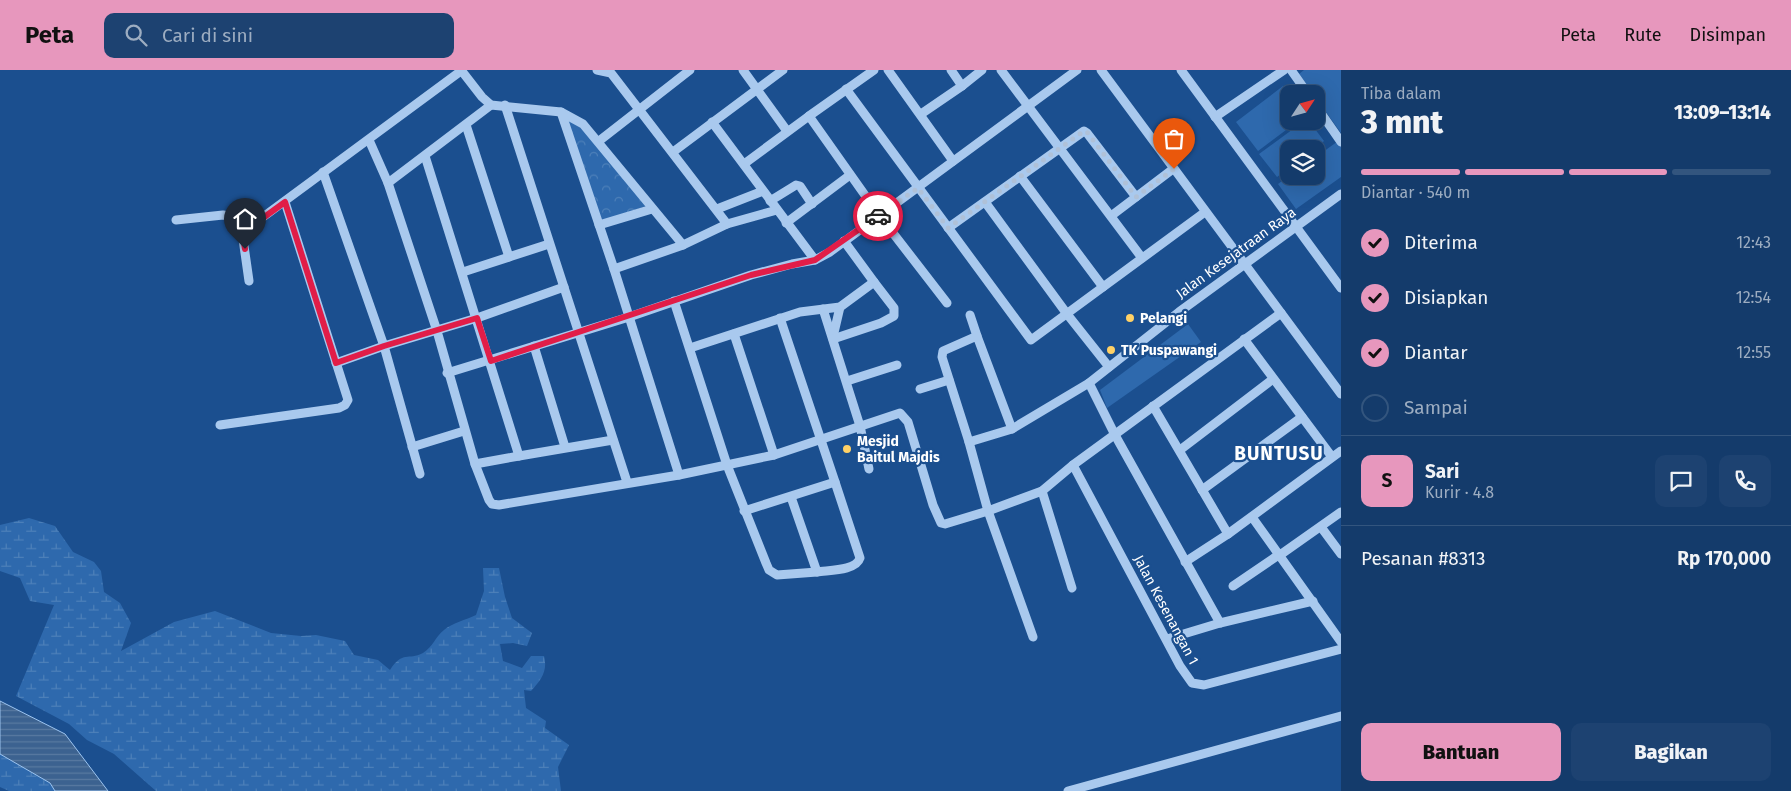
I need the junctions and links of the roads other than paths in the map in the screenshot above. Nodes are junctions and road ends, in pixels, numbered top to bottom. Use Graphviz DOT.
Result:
graph roads {
  1 [pos="461,70"];
  2 [pos="597,70"];
  3 [pos="690,70"];
  4 [pos="743,70"];
  5 [pos="783,70"];
  6 [pos="874,70"];
  7 [pos="888,70"];
  8 [pos="950,70"];
  9 [pos="982,70"];
  10 [pos="1001,70"];
  11 [pos="1077,70"];
  12 [pos="1101,70"];
  13 [pos="1181,70"];
  14 [pos="1284,70"];
  15 [pos="1291,70"];
  16 [pos="613,72"];
  17 [pos="1302,85"];
  18 [pos="962,86"];
  19 [pos="756,88"];
  20 [pos="846,89"];
  21 [pos="491,105"];
  22 [pos="505,105"];
  23 [pos="1027,107"];
  24 [pos="639,109"];
  25 [pos="561,112"];
  26 [pos="921,114"];
  27 [pos="809,116"];
  28 [pos="1215,117"];
  29 [pos="1325,119"];
  30 [pos="712,122"];
  31 [pos="466,125"];
  32 [pos="787,131"];
  33 [pos="369,140"];
  34 [pos="599,141"];
  35 [pos="1341,142"];
  36 [pos="1060,148"];
  37 [pos="673,152"];
  38 [pos="425,156"];
  39 [pos="953,161"];
  40 [pos="744,164"];
  41 [pos="1174,169"];
  42 [pos="322,172"];
  43 [pos="850,175"];
  44 [pos="1020,176"];
  45 [pos="388,183"];
  46 [pos="918,188"];
  47 [pos="764,191"];
  48 [pos="1341,194"];
  49 [pos="1136,197"];
  50 [pos="770,201"];
  51 [pos="285,202"];
  52 [pos="985,202"];
  53 [pos="812,204"];
  54 [pos="652,209"];
  55 [pos="717,209"];
  56 [pos="777,210"];
  57 [pos="1205,212"];
  58 [pos="879,215"];
  59 [pos="1111,216"];
  60 [pos="240,218"];
  61 [pos="176,220"];
  62 [pos="786,223"];
  63 [pos="599,224"];
  64 [pos="727,224"];
  65 [pos="1296,225"];
  66 [pos="948,228"];
  67 [pos="844,241"];
  68 [pos="550,244"];
  69 [pos="683,245"];
  70 [pos="509,257"];
  71 [pos="1142,258"];
  72 [pos="815,260"];
  73 [pos="1245,264"];
  74 [pos="614,269"];
  75 [pos="463,272"];
  76 [pos="249,281"];
  77 [pos="874,282"];
  78 [pos="564,287"];
  79 [pos="1103,287"];
  80 [pos="1341,288"];
  81 [pos="674,301"];
  82 [pos="946,303"];
  83 [pos="840,307"];
  84 [pos="823,309"];
  85 [pos="1280,313"];
  86 [pos="1067,314"];
  87 [pos="970,315"];
  88 [pos="629,317"];
  89 [pos="477,318"];
  90 [pos="780,318"];
  91 [pos="437,330"];
  92 [pos="578,331"];
  93 [pos="734,334"];
  94 [pos="977,336"];
  95 [pos="833,338"];
  96 [pos="1244,339"];
  97 [pos="384,346"];
  98 [pos="534,346"];
  99 [pos="690,348"];
  100 [pos="491,361"];
  101 [pos="336,363"];
  102 [pos="897,365"];
  103 [pos="1109,367"];
  104 [pos="447,373"];
  105 [pos="1274,379"];
  106 [pos="949,380"];
  107 [pos="847,381"];
  108 [pos="1089,383"];
  109 [pos="920,388"];
  110 [pos="1341,394"];
  111 [pos="1153,406"];
  112 [pos="1302,417"];
  113 [pos="220,425"];
  114 [pos="860,426"];
  115 [pos="1012,429"];
  116 [pos="464,431"];
  117 [pos="1114,435"];
  118 [pos="613,440"];
  119 [pos="820,440"];
  120 [pos="969,442"];
  121 [pos="412,446"];
  122 [pos="566,447"];
  123 [pos="1180,450"];
  124 [pos="1341,451"];
  125 [pos="774,455"];
  126 [pos="519,456"];
  127 [pos="1332,457"];
  128 [pos="475,464"];
  129 [pos="727,465"];
  130 [pos="1073,465"];
  131 [pos="869,469"];
  132 [pos="420,474"];
  133 [pos="678,475"];
  134 [pos="627,482"];
  135 [pos="834,482"];
  136 [pos="1202,490"];
  137 [pos="1042,491"];
  138 [pos="791,497"];
  139 [pos="744,511"];
  140 [pos="988,511"];
  141 [pos="1341,512"];
  142 [pos="1252,517"];
  143 [pos="1321,527"];
  144 [pos="1228,534"];
  145 [pos="1341,554"];
  146 [pos="1280,555"];
  147 [pos="1185,562"];
  148 [pos="816,572"];
  149 [pos="1233,586"];
  150 [pos="1072,588"];
  151 [pos="1313,601"];
  152 [pos="1220,623"];
  153 [pos="1033,637"];
  154 [pos="1167,639"];
  155 [pos="1341,642"];
  156 [pos="1341,649"];
  157 [pos="1341,716"];
  158 [pos="1068,791"];
  1 -- 21 [label="street"];
  1 -- 33 [label="street"];
  2 -- 16 [label="street"];
  3 -- 24 [label="street"];
  4 -- 19 [label="street"];
  5 -- 19 [label="street"];
  6 -- 20 [label="street"];
  7 -- 26 [label="street"];
  8 -- 18 [label="street"];
  9 -- 18 [label="street"];
  10 -- 23 [label="street"];
  11 -- 23 [label="street"];
  12 -- 41 [label="street"];
  13 -- 28 [label="street"];
  14 -- 28 [label="street"];
  15 -- 17 [label="street"];
  16 -- 24 [label="street"];
  18 -- 26 [label="street"];
  19 -- 30 [label="street"];
  19 -- 32 [label="street"];
  20 -- 27 [label="street"];
  20 -- 46 [label="street"];
  21 -- 22 [label="street"];
  21 -- 31 [label="street"];
  22 -- 25 [label="street"];
  22 -- 68 [label="street"];
  23 -- 36 [label="street"];
  23 -- 39 [label="street"];
  24 -- 34 [label="street"];
  24 -- 37 [label="street"];
  25 -- 34 [label="street"];
  25 -- 63 [label="street"];
  26 -- 39 [label="street"];
  27 -- 32 [label="street"];
  27 -- 43 [label="street"];
  28 -- 65 [label="street"];
  29 -- 35 [label="street"];
  30 -- 37 [label="street"];
  30 -- 40 [label="street"];
  31 -- 38 [label="street"];
  31 -- 70 [label="street"];
  32 -- 40 [label="street"];
  33 -- 42 [label="street"];
  33 -- 45 [label="street"];
  34 -- 54 [label="street"];
  36 -- 44 [label="street"];
  36 -- 49 [label="street"];
  36 -- 59 [label="street"];
  37 -- 55 [label="street"];
  38 -- 45 [label="street"];
  38 -- 75 [label="street"];
  39 -- 46 [label="street"];
  40 -- 47 [label="street"];
  41 -- 49 [label="street"];
  41 -- 57 [label="street"];
  42 -- 51 [label="street"];
  42 -- 97 [label="street"];
  43 -- 53 [label="street"];
  43 -- 58 [label="street"];
  44 -- 52 [label="street"];
  44 -- 79 [label="street"];
  45 -- 91 [label="street"];
  46 -- 58 [label="street"];
  46 -- 66 [label="street"];
  47 -- 50 [label="street"];
  47 -- 55 [label="street"];
  48 -- 65 [label="street, Jalan Kesejatraan Raya"];
  49 -- 59 [label="street"];
  50 -- 53 [label="street"];
  50 -- 56 [label="street"];
  51 -- 60 [label="street"];
  51 -- 101 [label="street"];
  52 -- 66 [label="street"];
  52 -- 86 [label="street"];
  53 -- 62 [label="street"];
  54 -- 63 [label="street"];
  54 -- 69 [label="street"];
  55 -- 64 [label="street"];
  56 -- 62 [label="street"];
  56 -- 64 [label="street"];
  57 -- 71 [label="street"];
  57 -- 73 [label="street"];
  58 -- 67 [label="street"];
  58 -- 82 [label="street"];
  59 -- 71 [label="street"];
  60 -- 61 [label="street"];
  60 -- 76 [label="street"];
  62 -- 72 [label="street"];
  63 -- 74 [label="street"];
  64 -- 69 [label="street"];
  65 -- 73 [label="street, Jalan Kesejatraan Raya"];
  65 -- 80 [label="street"];
  66 -- 86 [label="street"];
  67 -- 72 [label="street"];
  67 -- 77 [label="street"];
  68 -- 70 [label="street"];
  68 -- 78 [label="street"];
  69 -- 74 [label="street"];
  70 -- 75 [label="street"];
  71 -- 79 [label="street"];
  72 -- 81 [label="street"];
  73 -- 85 [label="street"];
  73 -- 103 [label="street, Jalan Kesejatraan Raya"];
  74 -- 88 [label="street"];
  75 -- 89 [label="street"];
  77 -- 83 [label="street"];
  77 -- 95 [label="street"];
  78 -- 89 [label="street"];
  78 -- 92 [label="street"];
  79 -- 86 [label="street"];
  81 -- 88 [label="street"];
  81 -- 99 [label="street"];
  83 -- 84 [label="street"];
  83 -- 95 [label="street"];
  84 -- 90 [label="street"];
  84 -- 95 [label="street"];
  85 -- 96 [label="street"];
  85 -- 110 [label="street"];
  86 -- 103 [label="street"];
  87 -- 94 [label="street"];
  88 -- 92 [label="street"];
  88 -- 133 [label="street"];
  89 -- 91 [label="street"];
  89 -- 100 [label="street"];
  90 -- 93 [label="street"];
  90 -- 119 [label="street"];
  91 -- 97 [label="street"];
  91 -- 104 [label="street"];
  92 -- 98 [label="street"];
  92 -- 118 [label="street"];
  93 -- 99 [label="street"];
  93 -- 125 [label="street"];
  94 -- 106 [label="street"];
  94 -- 115 [label="street"];
  95 -- 107 [label="street"];
  96 -- 105 [label="street"];
  96 -- 111 [label="street"];
  97 -- 101 [label="street"];
  97 -- 121 [label="street"];
  98 -- 100 [label="street"];
  98 -- 122 [label="street"];
  99 -- 129 [label="street"];
  100 -- 104 [label="street"];
  100 -- 126 [label="street"];
  101 -- 113 [label="street"];
  102 -- 107 [label="street"];
  103 -- 108 [label="street, Jalan Kesejatraan Raya"];
  104 -- 116 [label="street"];
  105 -- 112 [label="street"];
  105 -- 123 [label="street"];
  106 -- 109 [label="street"];
  106 -- 120 [label="street"];
  107 -- 114 [label="street"];
  108 -- 115 [label="street, Jalan Kesejatraan Raya"];
  108 -- 117 [label="street"];
  111 -- 117 [label="street"];
  111 -- 123 [label="street"];
  112 -- 127 [label="street"];
  112 -- 136 [label="street"];
  114 -- 119 [label="street"];
  114 -- 131 [label="street"];
  114 -- 140 [label="street"];
  115 -- 120 [label="street, Jalan Kesejatraan Raya"];
  116 -- 121 [label="street"];
  116 -- 128 [label="street"];
  117 -- 130 [label="street"];
  117 -- 147 [label="street"];
  118 -- 122 [label="street"];
  118 -- 134 [label="street"];
  119 -- 125 [label="street"];
  119 -- 135 [label="street"];
  120 -- 140 [label="street"];
  121 -- 132 [label="street"];
  122 -- 126 [label="street"];
  123 -- 136 [label="street"];
  124 -- 127 [label="street"];
  125 -- 129 [label="street"];
  126 -- 128 [label="street"];
  127 -- 142 [label="street"];
  128 -- 134 [label="street"];
  129 -- 133 [label="street"];
  129 -- 139 [label="street"];
  130 -- 137 [label="street"];
  130 -- 154 [label="street, Jalan Kesenangan 1"];
  133 -- 134 [label="street"];
  135 -- 138 [label="street"];
  135 -- 148 [label="street"];
  136 -- 144 [label="street"];
  137 -- 140 [label="street"];
  137 -- 150 [label="street"];
  138 -- 139 [label="street"];
  138 -- 148 [label="street"];
  139 -- 148 [label="street"];
  140 -- 153 [label="street"];
  141 -- 143 [label="street"];
  142 -- 144 [label="street"];
  142 -- 146 [label="street"];
  143 -- 145 [label="street"];
  143 -- 146 [label="street"];
  144 -- 147 [label="street"];
  146 -- 149 [label="street"];
  146 -- 151 [label="street"];
  147 -- 152 [label="street"];
  151 -- 152 [label="street"];
  151 -- 155 [label="street"];
  152 -- 154 [label="street"];
  154 -- 156 [label="street, Jalan Kesenangan 1"];
  157 -- 158 [label="street"];
}
